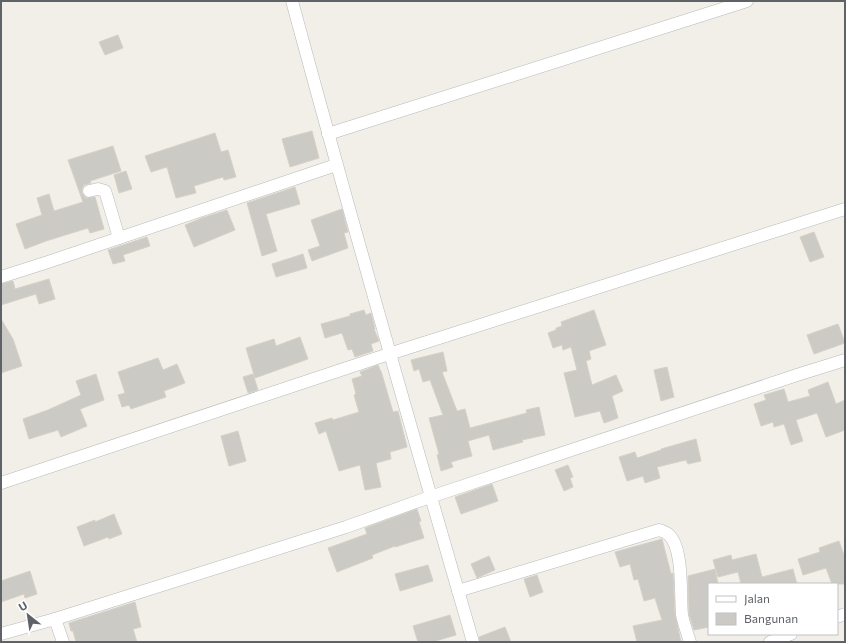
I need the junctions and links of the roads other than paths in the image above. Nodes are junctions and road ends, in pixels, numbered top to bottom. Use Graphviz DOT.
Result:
graph roads {
  1 [pos="292,1"];
  2 [pos="747,1"];
  3 [pos="328,134"];
  4 [pos="336,165"];
  5 [pos="89,191"];
  6 [pos="845,209"];
  7 [pos="120,238"];
  8 [pos="1,277"];
  9 [pos="389,354"];
  10 [pos="845,360"];
  11 [pos="1,483"];
  12 [pos="430,497"];
  13 [pos="458,591"];
  14 [pos="55,619"];
  15 [pos="1,634"];
  16 [pos="789,635"];
  17 [pos="63,642"];
  18 [pos="473,642"];
  19 [pos="690,642"];
  20 [pos="770,642"];
  1 -- 3 [label="street"];
  2 -- 3 [label="street"];
  3 -- 4 [label="street"];
  4 -- 7 [label="street"];
  4 -- 9 [label="street"];
  5 -- 7 [label="street"];
  6 -- 9 [label="street"];
  7 -- 8 [label="street"];
  9 -- 11 [label="street"];
  9 -- 12 [label="street"];
  10 -- 12 [label="street"];
  12 -- 13 [label="street"];
  12 -- 14 [label="street"];
  13 -- 18 [label="street"];
  13 -- 19 [label="street"];
  14 -- 15 [label="street"];
  14 -- 17 [label="street"];
  16 -- 20 [label="street"];
}
